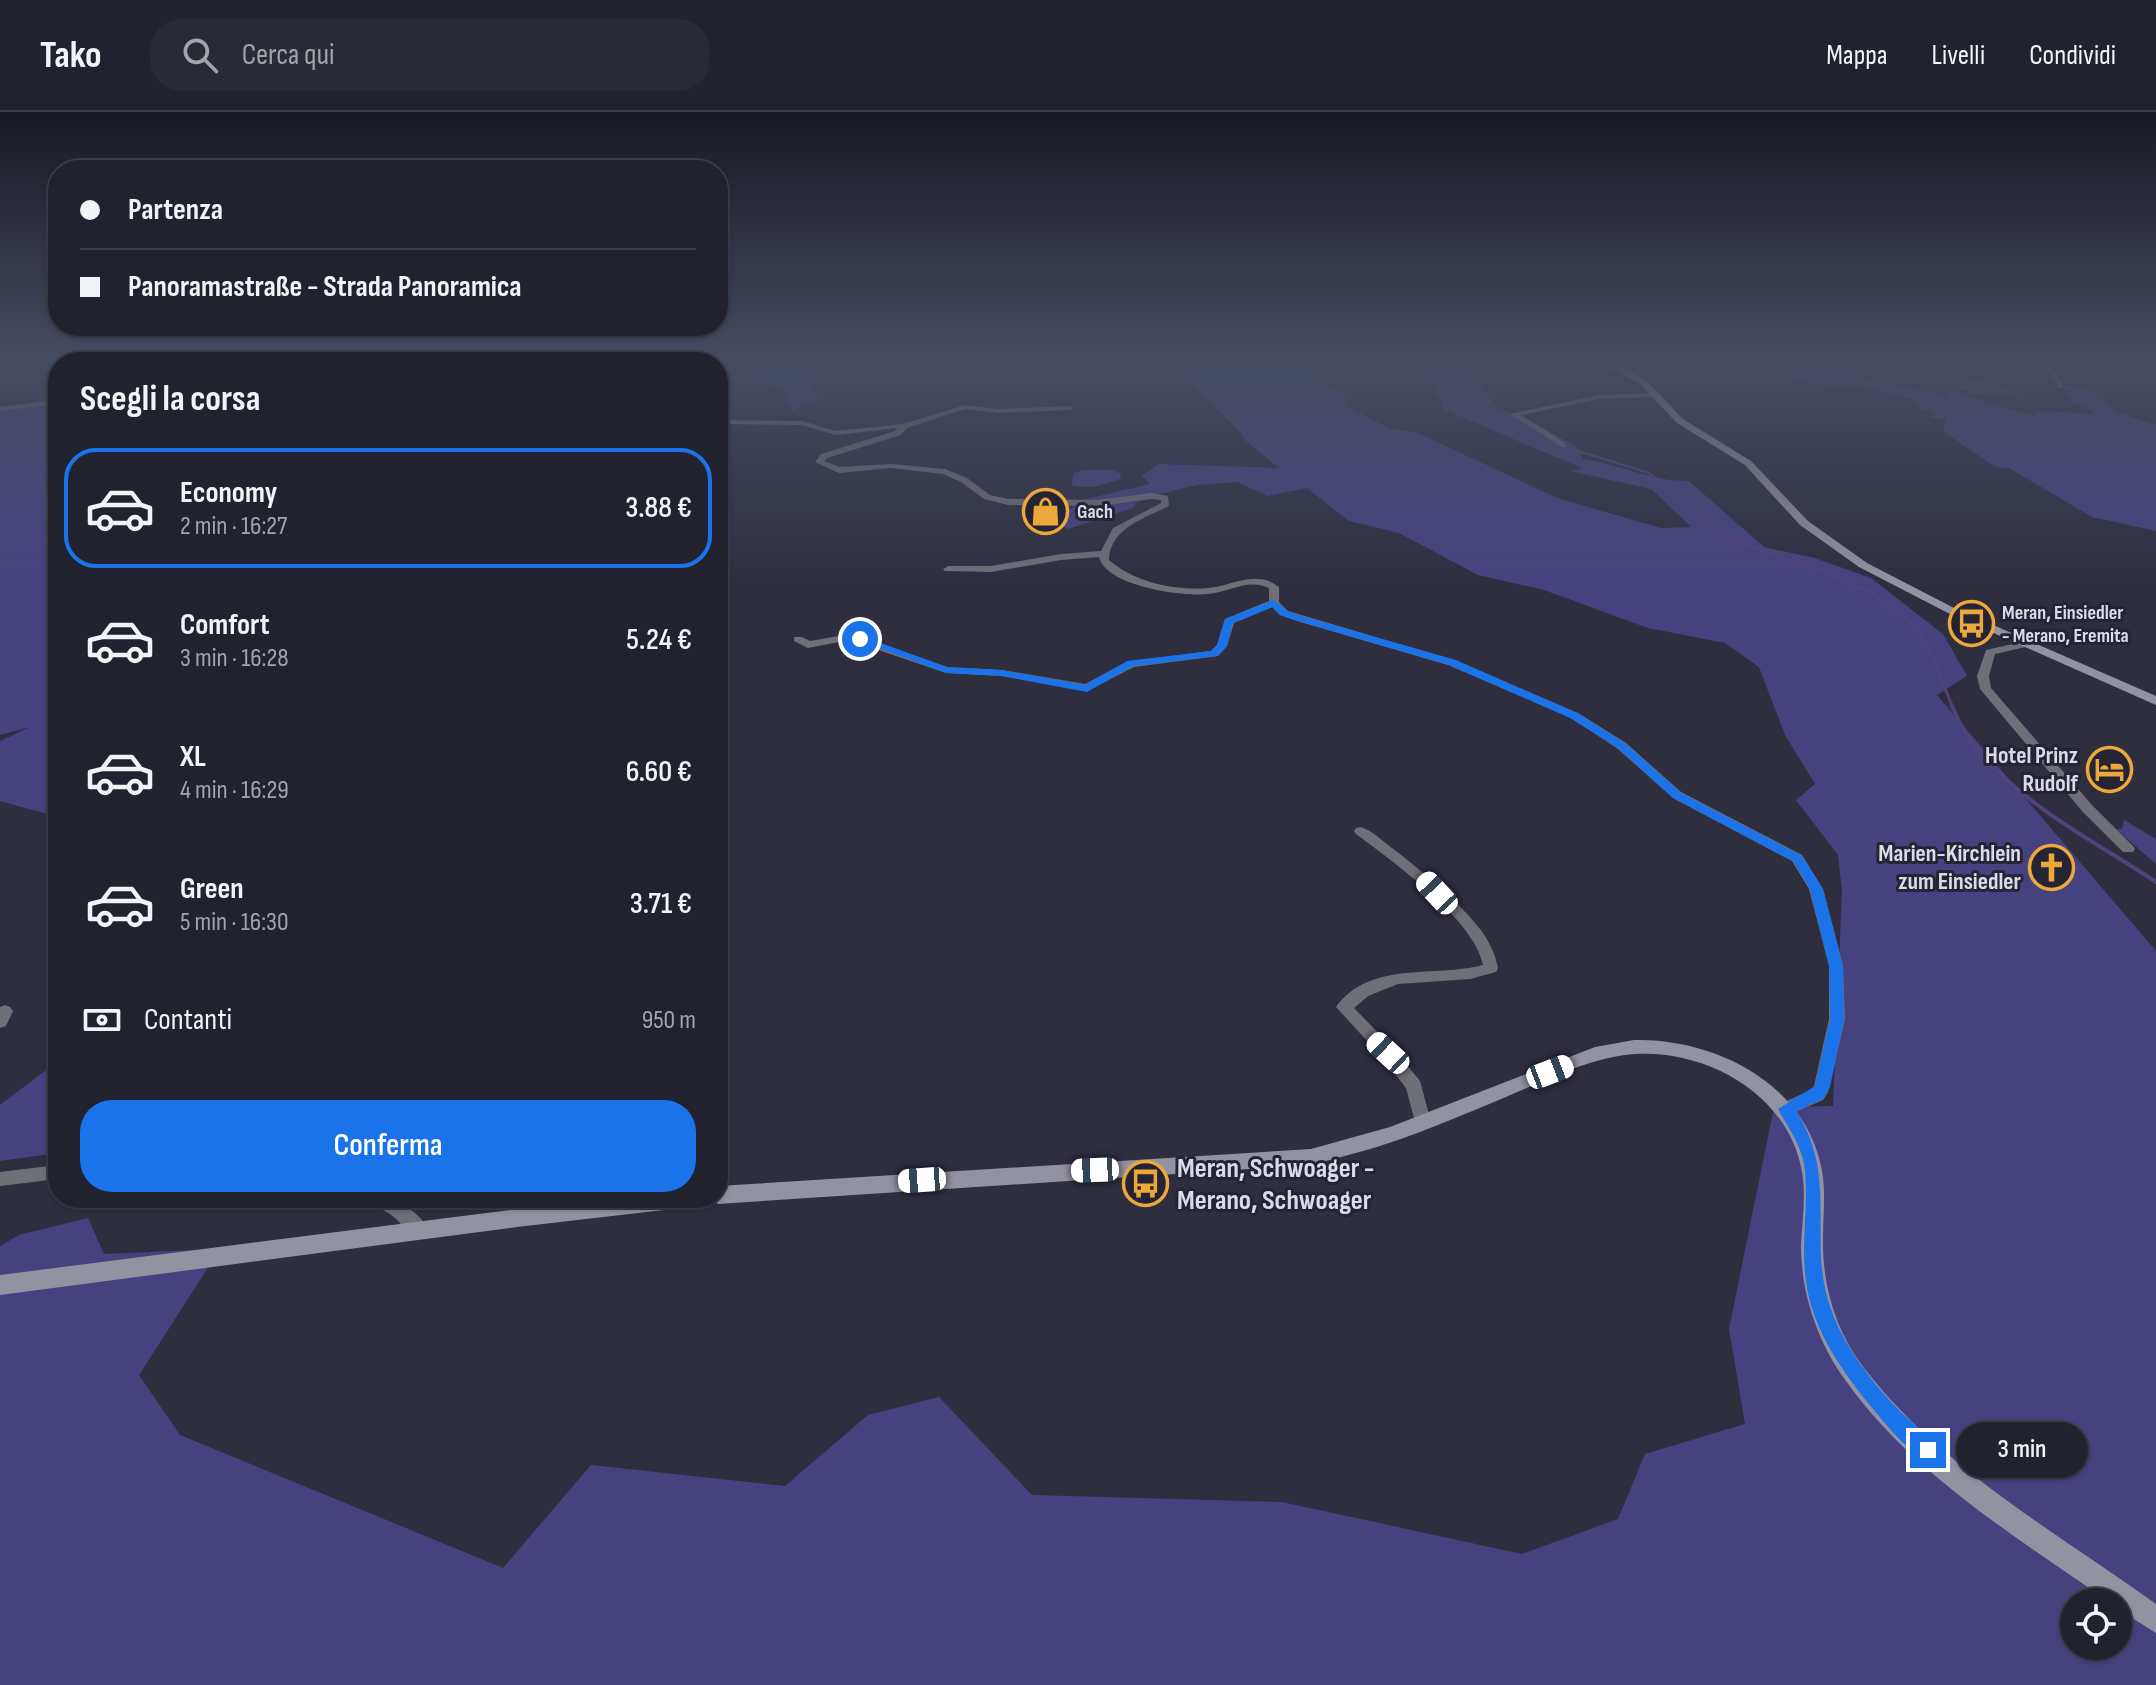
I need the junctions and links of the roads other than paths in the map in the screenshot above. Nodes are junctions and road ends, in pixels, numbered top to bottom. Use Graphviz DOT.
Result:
graph roads {
  1 [pos="884,437"];
  2 [pos="1548,437"];
  3 [pos="1704,437"];
  4 [pos="1560,446"];
  5 [pos="1104,554"];
  6 [pos="948,569"];
  7 [pos="1274,603"];
  8 [pos="798,639"];
  9 [pos="2026,644"];
  10 [pos="2156,701"];
  11 [pos="1361,831"];
  12 [pos="2128,849"];
  13 [pos="1786,1109"];
  14 [pos="1423,1122"];
  15 [pos="48,1173"];
  16 [pos="0,1179"];
  17 [pos="728,1194"];
  18 [pos="396,1208"];
  19 [pos="599,1208"];
  20 [pos="418,1228"];
  21 [pos="0,1285"];
  22 [pos="2156,1620"];
  1 -- 5 [label="street"];
  2 -- 4 [label="street"];
  3 -- 9 [label="main road"];
  5 -- 6 [label="street"];
  5 -- 7 [label="street"];
  7 -- 8 [label="street"];
  7 -- 13 [label="street"];
  9 -- 10 [label="main road"];
  9 -- 12 [label="street"];
  11 -- 14 [label="street"];
  13 -- 14 [label="main road"];
  13 -- 22 [label="main road"];
  14 -- 17 [label="main road"];
  15 -- 16 [label="street"];
  18 -- 20 [label="street"];
  19 -- 20 [label="main road"];
  20 -- 21 [label="main road"];
}
